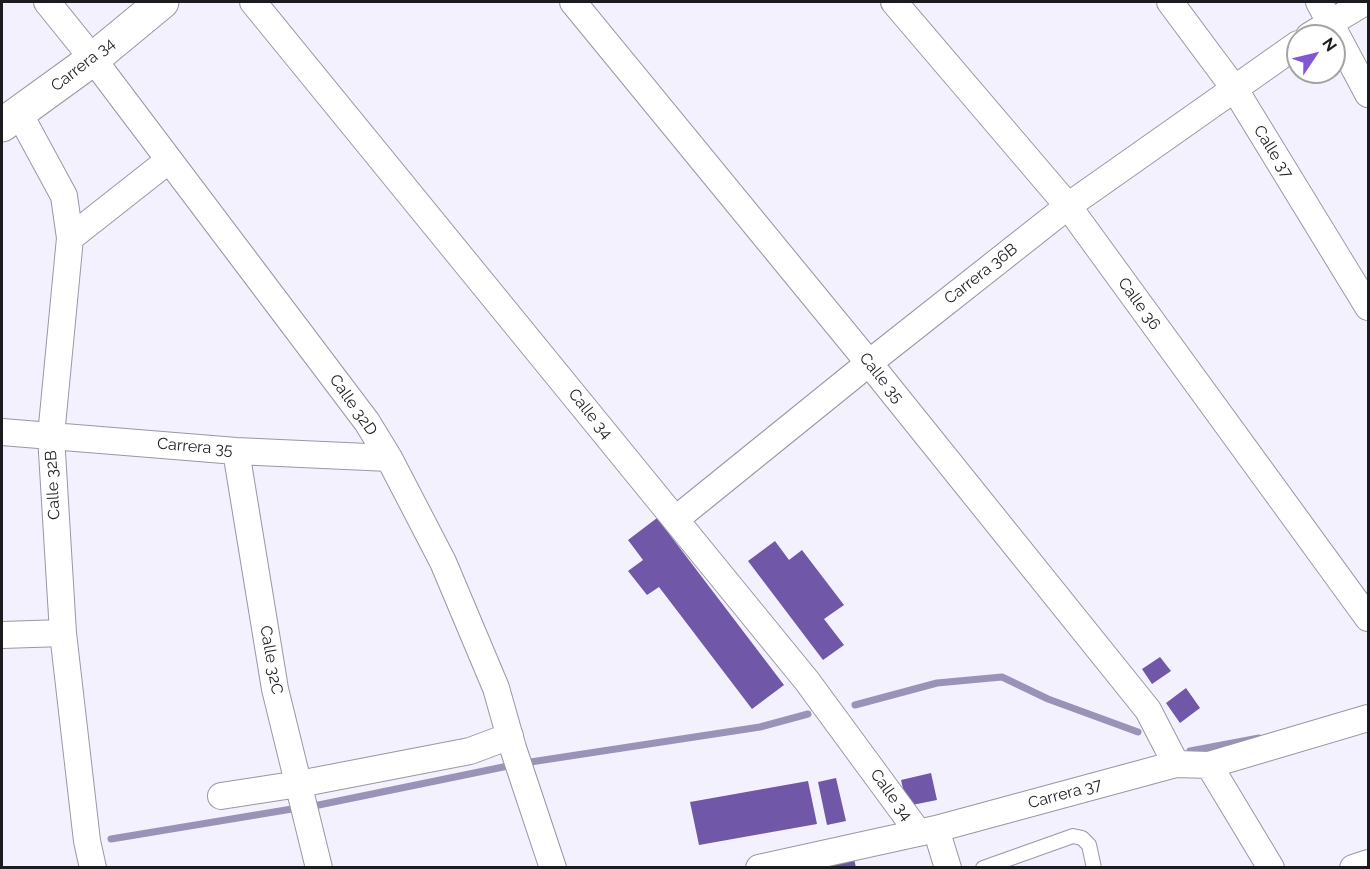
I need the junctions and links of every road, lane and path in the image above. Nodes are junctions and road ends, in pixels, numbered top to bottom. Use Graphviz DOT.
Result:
graph roads {
  1 [pos="47,2"];
  2 [pos="162,2"];
  3 [pos="253,2"];
  4 [pos="573,2"];
  5 [pos="894,2"];
  6 [pos="1170,2"];
  7 [pos="1365,2"];
  8 [pos="1325,11"];
  9 [pos="1317,24"];
  10 [pos="1286,52"];
  11 [pos="93,59"];
  12 [pos="1234,88"];
  13 [pos="1368,94"];
  14 [pos="10,119"];
  15 [pos="169,160"];
  16 [pos="1068,206"];
  17 [pos="70,238"];
  18 [pos="1368,307"];
  19 [pos="869,363"];
  20 [pos="2,432"];
  21 [pos="51,436"];
  22 [pos="236,451"];
  23 [pos="388,458"];
  24 [pos="676,519"];
  25 [pos="1368,618"];
  26 [pos="63,633"];
  27 [pos="2,635"];
  28 [pos="1368,718"];
  29 [pos="512,742"];
  30 [pos="1176,764"];
  31 [pos="1209,765"];
  32 [pos="221,796"];
  33 [pos="303,798"];
  34 [pos="927,831"];
  35 [pos="1368,863"];
  36 [pos="93,867"];
  37 [pos="319,867"];
  38 [pos="553,867"];
  39 [pos="759,867"];
  40 [pos="948,867"];
  41 [pos="983,867"];
  42 [pos="1094,867"];
  43 [pos="1271,867"];
  44 [pos="1353,867"];
  1 -- 11 [label="street, Calle 32D"];
  2 -- 11 [label="street, Carrera 34"];
  3 -- 24 [label="street, Calle 34"];
  4 -- 19 [label="street, Calle 35"];
  5 -- 16 [label="street, Calle 36"];
  6 -- 12 [label="street, Calle 37"];
  7 -- 8 [label="street"];
  8 -- 9 [label="street"];
  8 -- 13 [label="street"];
  10 -- 12 [label="street, Carrera 36B"];
  11 -- 14 [label="street, Carrera 34"];
  11 -- 15 [label="street, Calle 32D"];
  12 -- 16 [label="street, Carrera 36B"];
  12 -- 18 [label="street, Calle 37"];
  14 -- 17 [label="street, Calle 32B"];
  15 -- 17 [label="street"];
  15 -- 23 [label="street, Calle 32D"];
  16 -- 19 [label="street, Carrera 36B"];
  16 -- 25 [label="street, Calle 36"];
  17 -- 21 [label="street, Calle 32B"];
  19 -- 24 [label="street, Carrera 36B"];
  19 -- 30 [label="street, Calle 35"];
  20 -- 21 [label="street, Carrera 35"];
  21 -- 22 [label="street, Carrera 35"];
  21 -- 26 [label="street, Calle 32B"];
  22 -- 23 [label="street, Carrera 35"];
  22 -- 33 [label="street, Calle 32C"];
  23 -- 29 [label="street, Calle 32D"];
  24 -- 34 [label="street, Calle 34"];
  26 -- 27 [label="street"];
  26 -- 36 [label="street, Calle 32B"];
  28 -- 31 [label="street, Carrera 37"];
  29 -- 33 [label="street"];
  29 -- 38 [label="street, Calle 32D"];
  30 -- 31 [label="street, Carrera 37"];
  30 -- 34 [label="street, Carrera 37"];
  31 -- 43 [label="street"];
  32 -- 33 [label="street"];
  33 -- 37 [label="street, Calle 32C"];
  34 -- 39 [label="street, Carrera 37"];
  34 -- 40 [label="street, Calle 34"];
  35 -- 44 [label="street"];
  41 -- 42 [label="lane"];
}
